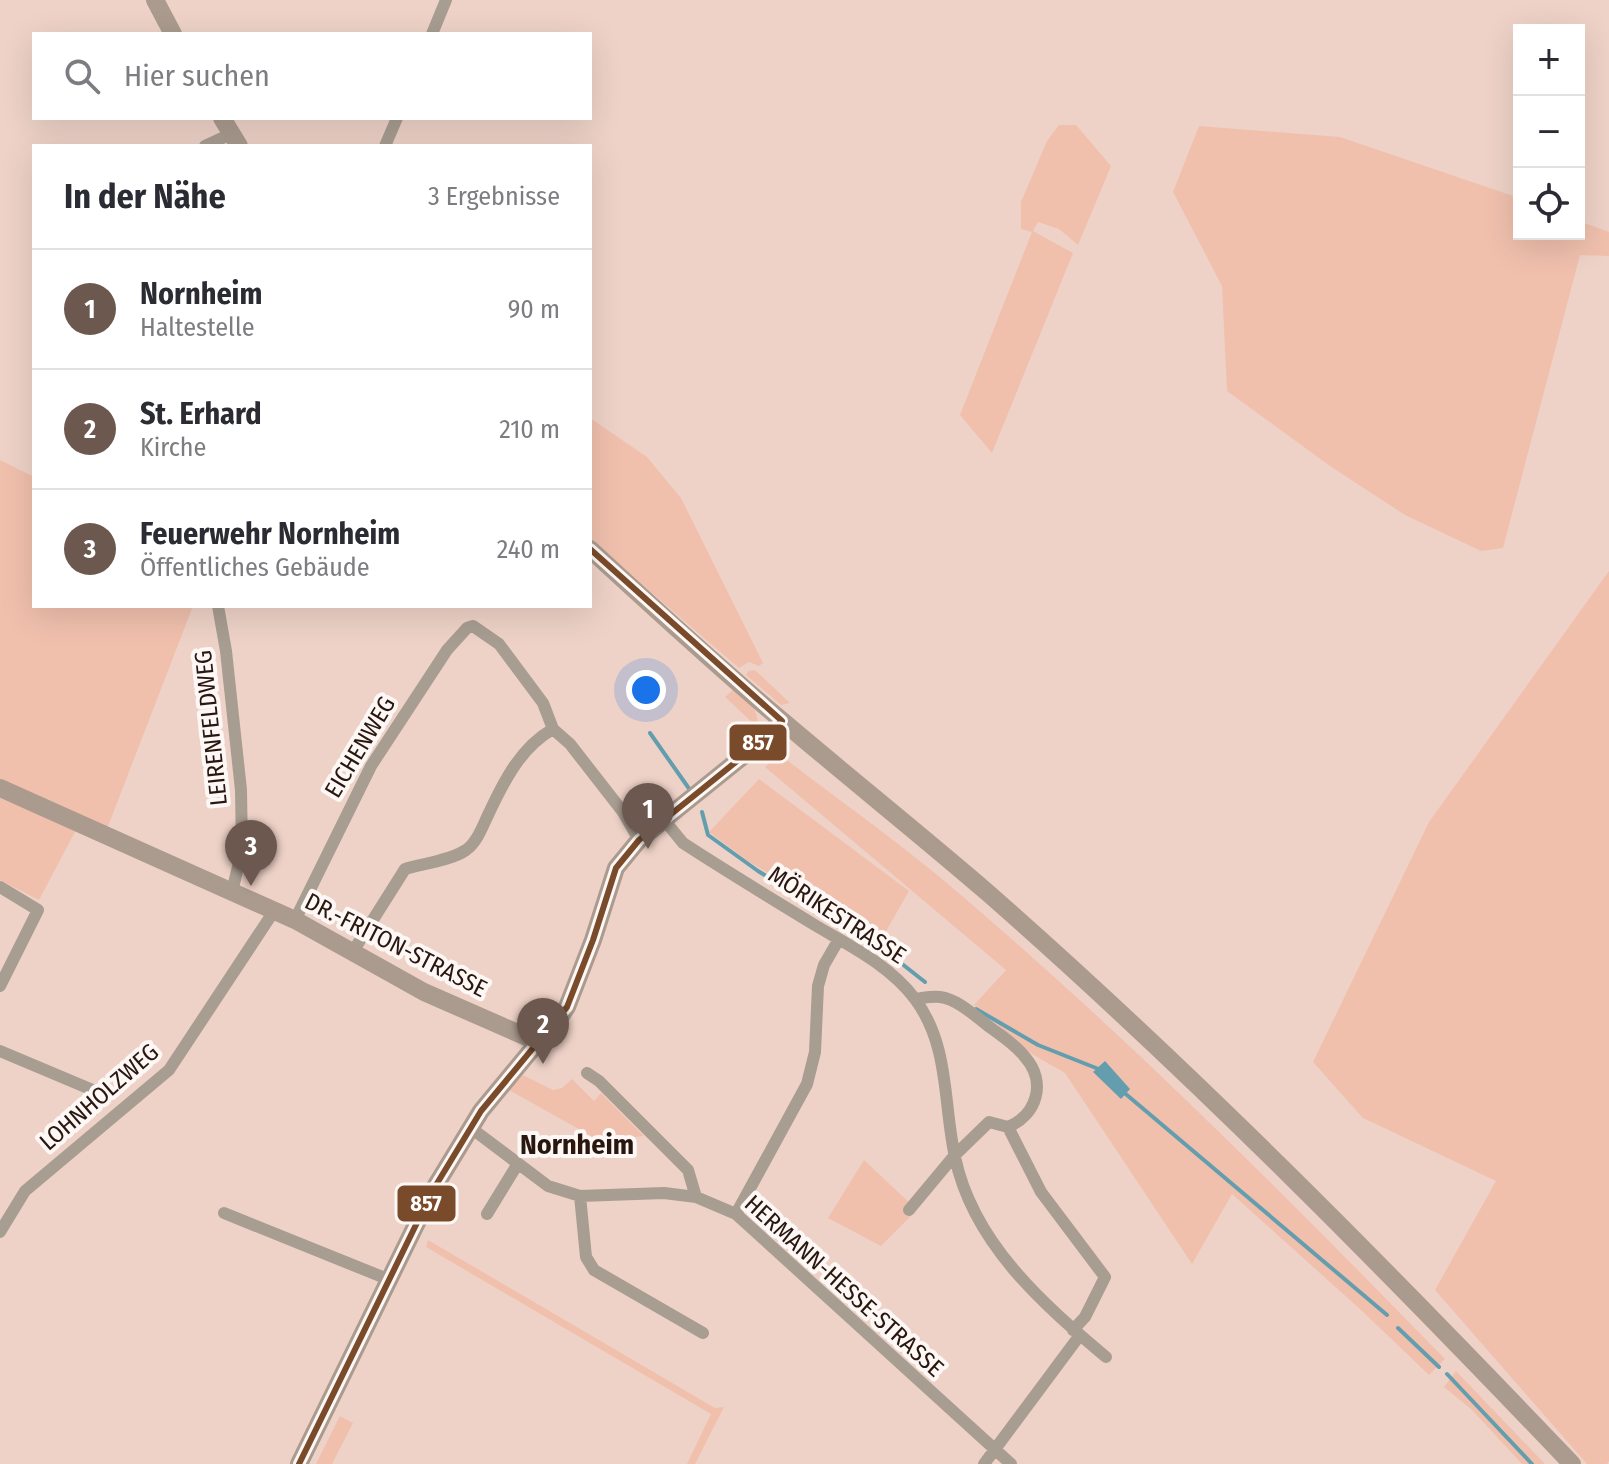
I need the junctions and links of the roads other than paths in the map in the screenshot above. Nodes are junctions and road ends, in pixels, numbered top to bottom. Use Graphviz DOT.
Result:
graph roads {
  1 [pos="155,0"];
  2 [pos="446,0"];
  3 [pos="172,32"];
  4 [pos="433,32"];
  5 [pos="396,120"];
  6 [pos="231,133"];
  7 [pos="209,144"];
  8 [pos="386,144"];
  9 [pos="592,551"];
  10 [pos="218,608"];
  11 [pos="782,721"];
  12 [pos="553,729"];
  13 [pos="0,788"];
  14 [pos="665,821"];
  15 [pos="639,840"];
  16 [pos="0,887"];
  17 [pos="232,892"];
  18 [pos="274,911"];
  19 [pos="295,920"];
  20 [pos="839,939"];
  21 [pos="352,953"];
  22 [pos="0,986"];
  23 [pos="915,999"];
  24 [pos="538,1042"];
  25 [pos="0,1051"];
  26 [pos="587,1073"];
  27 [pos="95,1091"];
  28 [pos="1008,1127"];
  29 [pos="471,1128"];
  30 [pos="954,1156"];
  31 [pos="517,1165"];
  32 [pos="580,1196"];
  33 [pos="696,1197"];
  34 [pos="909,1210"];
  35 [pos="224,1213"];
  36 [pos="487,1214"];
  37 [pos="736,1214"];
  38 [pos="0,1232"];
  39 [pos="390,1280"];
  40 [pos="1077,1332"];
  41 [pos="703,1333"];
  42 [pos="1106,1357"];
  43 [pos="995,1449"];
  44 [pos="299,1464"];
  45 [pos="984,1464"];
  46 [pos="1011,1464"];
  47 [pos="1572,1464"];
  1 -- 3 [label="street"];
  2 -- 4 [label="street"];
  5 -- 8 [label="street"];
  6 -- 7 [label="street"];
  9 -- 11 [label="street"];
  10 -- 17 [label="street, LEIRENFELDWEG"];
  11 -- 14 [label="street"];
  11 -- 47 [label="street"];
  12 -- 15 [label="street"];
  12 -- 19 [label="street, EICHENWEG"];
  12 -- 21 [label="street"];
  13 -- 17 [label="street, DR.-FRITON-STRASSE"];
  14 -- 15 [label="street"];
  14 -- 20 [label="street, MÖRIKESTRASSE"];
  15 -- 24 [label="street"];
  16 -- 22 [label="street"];
  17 -- 18 [label="street, DR.-FRITON-STRASSE"];
  18 -- 19 [label="street, DR.-FRITON-STRASSE"];
  18 -- 38 [label="street, LOHNHOLZWEG"];
  19 -- 21 [label="street, DR.-FRITON-STRASSE"];
  20 -- 23 [label="street, MÖRIKESTRASSE"];
  20 -- 37 [label="street"];
  21 -- 24 [label="street, DR.-FRITON-STRASSE"];
  23 -- 28 [label="street"];
  23 -- 30 [label="street, MÖRIKESTRASSE"];
  24 -- 29 [label="street"];
  25 -- 27 [label="street"];
  26 -- 33 [label="street"];
  28 -- 30 [label="street"];
  28 -- 40 [label="street"];
  29 -- 31 [label="street"];
  29 -- 39 [label="street"];
  30 -- 34 [label="street"];
  30 -- 40 [label="street, MÖRIKESTRASSE"];
  31 -- 32 [label="street"];
  31 -- 36 [label="street"];
  32 -- 33 [label="street, HERMANN-HESSE-STRASSE"];
  32 -- 41 [label="street"];
  33 -- 37 [label="street, HERMANN-HESSE-STRASSE"];
  35 -- 39 [label="street"];
  37 -- 43 [label="street, HERMANN-HESSE-STRASSE"];
  39 -- 44 [label="street"];
  40 -- 42 [label="street, MÖRIKESTRASSE"];
  40 -- 43 [label="street"];
  43 -- 45 [label="street"];
  43 -- 46 [label="street, HERMANN-HESSE-STRASSE"];
}
